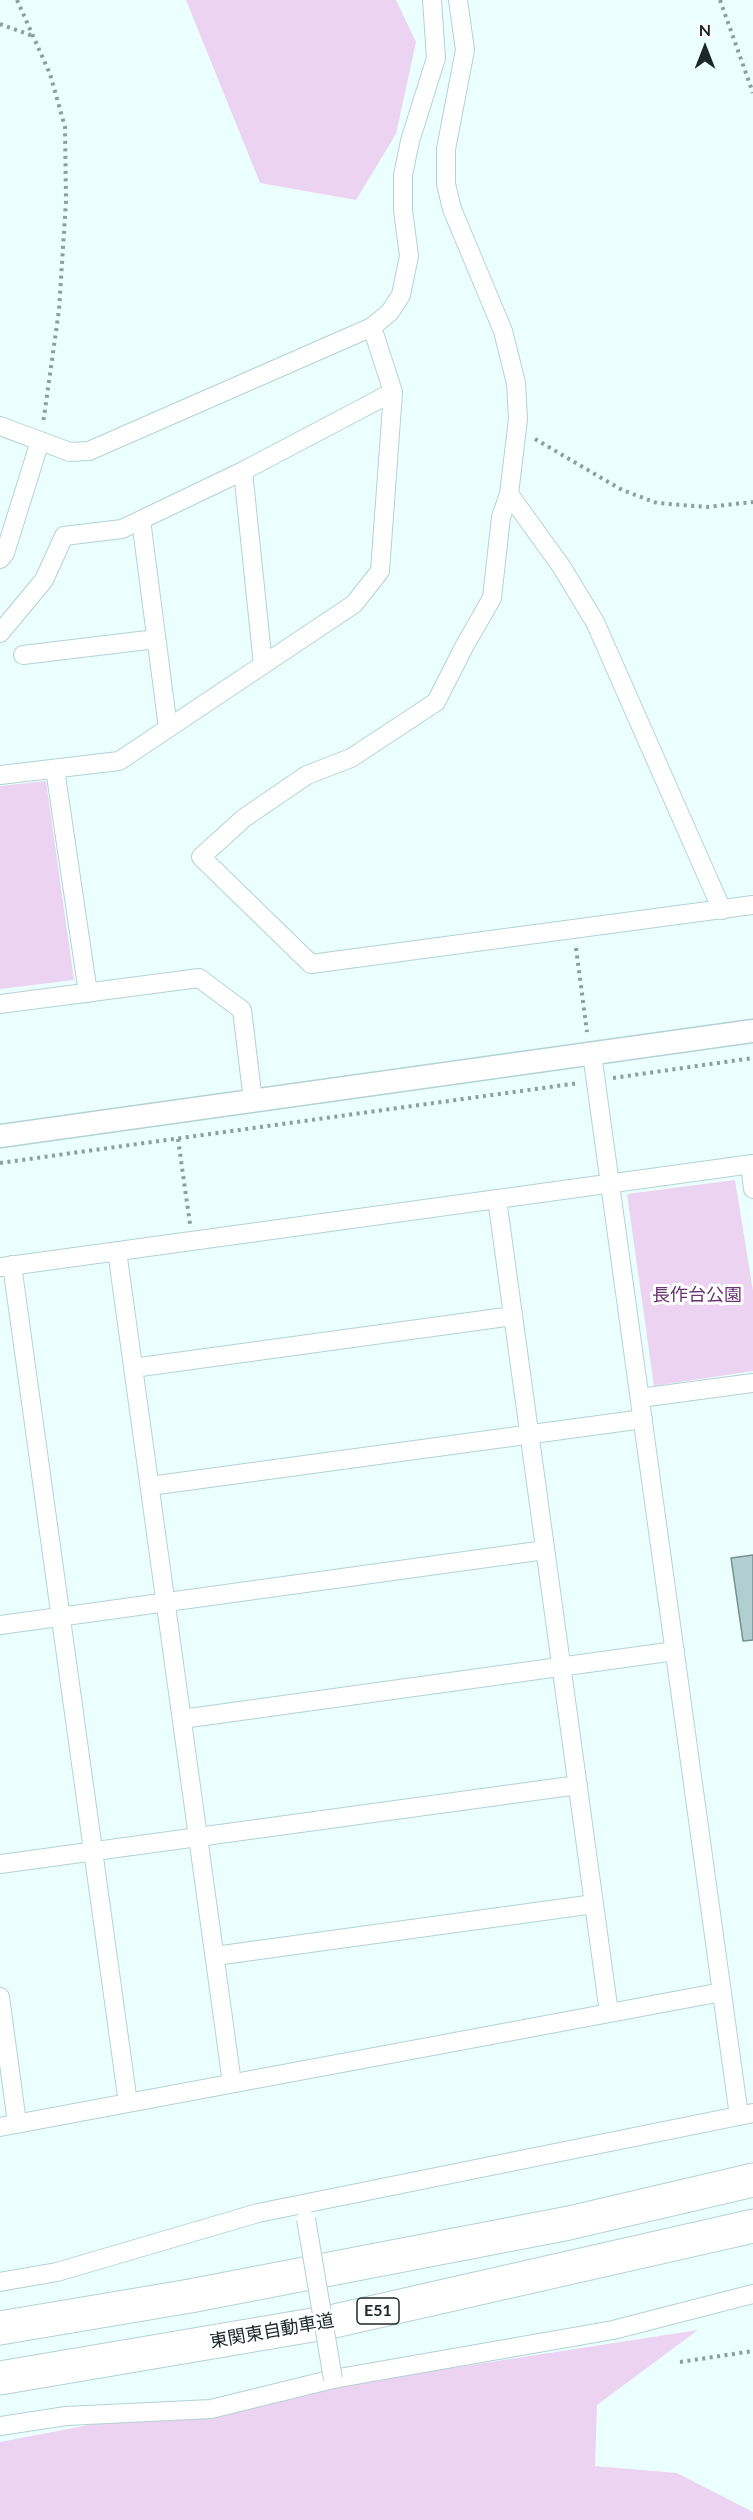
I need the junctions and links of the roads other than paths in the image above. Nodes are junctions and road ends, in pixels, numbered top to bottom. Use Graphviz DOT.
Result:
graph roads {
  1 [pos="432,0"];
  2 [pos="458,0"];
  3 [pos="372,327"];
  4 [pos="393,392"];
  5 [pos="0,426"];
  6 [pos="40,441"];
  7 [pos="243,471"];
  8 [pos="509,494"];
  9 [pos="141,520"];
  10 [pos="0,559"];
  11 [pos="0,633"];
  12 [pos="156,639"];
  13 [pos="23,655"];
  14 [pos="263,665"];
  15 [pos="168,728"];
  16 [pos="55,769"];
  17 [pos="0,775"];
  18 [pos="753,905"];
  19 [pos="722,910"];
  20 [pos="88,993"];
  21 [pos="0,1004"];
  22 [pos="753,1031"];
  23 [pos="590,1043"];
  24 [pos="253,1101"];
  25 [pos="0,1136"];
  26 [pos="751,1164"];
  27 [pos="610,1183"];
  28 [pos="753,1189"];
  29 [pos="497,1199"];
  30 [pos="117,1251"];
  31 [pos="6,1266"];
  32 [pos="513,1316"];
  33 [pos="133,1368"];
  34 [pos="753,1383"];
  35 [pos="640,1398"];
  36 [pos="643,1419"];
  37 [pos="530,1434"];
  38 [pos="150,1486"];
  39 [pos="546,1550"];
  40 [pos="166,1602"];
  41 [pos="61,1617"];
  42 [pos="0,1625"];
  43 [pos="675,1651"];
  44 [pos="562,1667"];
  45 [pos="182,1719"];
  46 [pos="578,1785"];
  47 [pos="198,1837"];
  48 [pos="93,1852"];
  49 [pos="0,1864"];
  50 [pos="594,1904"];
  51 [pos="215,1956"];
  52 [pos="722,1992"];
  53 [pos="1,2009"];
  54 [pos="609,2013"];
  55 [pos="232,2083"];
  56 [pos="128,2103"];
  57 [pos="746,2115"];
  58 [pos="9,2125"];
  59 [pos="753,2180"];
  60 [pos="305,2212"];
  61 [pos="753,2226"];
  62 [pos="0,2282"];
  63 [pos="753,2294"];
  64 [pos="0,2328"];
  65 [pos="0,2378"];
  66 [pos="333,2379"];
  67 [pos="0,2426"];
  1 -- 3 [label="street"];
  2 -- 8 [label="street"];
  3 -- 4 [label="street"];
  3 -- 6 [label="street"];
  4 -- 7 [label="street"];
  4 -- 14 [label="street"];
  5 -- 6 [label="street"];
  6 -- 10 [label="street"];
  7 -- 9 [label="street"];
  7 -- 14 [label="street"];
  8 -- 19 [label="street"];
  8 -- 19 [label="street"];
  9 -- 11 [label="street"];
  9 -- 12 [label="street"];
  12 -- 13 [label="street"];
  12 -- 15 [label="street"];
  14 -- 15 [label="street"];
  15 -- 16 [label="street"];
  16 -- 17 [label="street"];
  16 -- 20 [label="street"];
  18 -- 19 [label="street"];
  20 -- 21 [label="street"];
  20 -- 24 [label="street"];
  22 -- 23 [label="street"];
  23 -- 24 [label="street"];
  23 -- 27 [label="street"];
  24 -- 25 [label="street"];
  26 -- 27 [label="street"];
  26 -- 28 [label="street"];
  27 -- 29 [label="street"];
  27 -- 35 [label="street"];
  29 -- 30 [label="street"];
  29 -- 32 [label="street"];
  30 -- 31 [label="street"];
  30 -- 33 [label="street"];
  31 -- 41 [label="street"];
  32 -- 33 [label="street"];
  32 -- 37 [label="street"];
  33 -- 38 [label="street"];
  34 -- 35 [label="street"];
  35 -- 36 [label="street"];
  36 -- 37 [label="street"];
  36 -- 43 [label="street"];
  37 -- 38 [label="street"];
  37 -- 39 [label="street"];
  38 -- 40 [label="street"];
  39 -- 40 [label="street"];
  39 -- 44 [label="street"];
  40 -- 41 [label="street"];
  40 -- 45 [label="street"];
  41 -- 42 [label="street"];
  41 -- 48 [label="street"];
  43 -- 44 [label="street"];
  43 -- 52 [label="street"];
  44 -- 45 [label="street"];
  44 -- 46 [label="street"];
  45 -- 47 [label="street"];
  46 -- 47 [label="street"];
  46 -- 50 [label="street"];
  47 -- 48 [label="street"];
  47 -- 51 [label="street"];
  48 -- 49 [label="street"];
  48 -- 56 [label="street"];
  50 -- 51 [label="street"];
  50 -- 54 [label="street"];
  51 -- 55 [label="street"];
  52 -- 54 [label="street"];
  52 -- 57 [label="street"];
  53 -- 58 [label="street"];
  54 -- 55 [label="street"];
  55 -- 56 [label="street"];
  56 -- 58 [label="street"];
  57 -- 60 [label="street"];
  59 -- 64 [label="highway"];
  60 -- 62 [label="street"];
  60 -- 66 [label="street, bridge"];
  61 -- 65 [label="highway, 東関東自動車道 / E51"];
  63 -- 66 [label="street"];
  66 -- 67 [label="street"];
}
